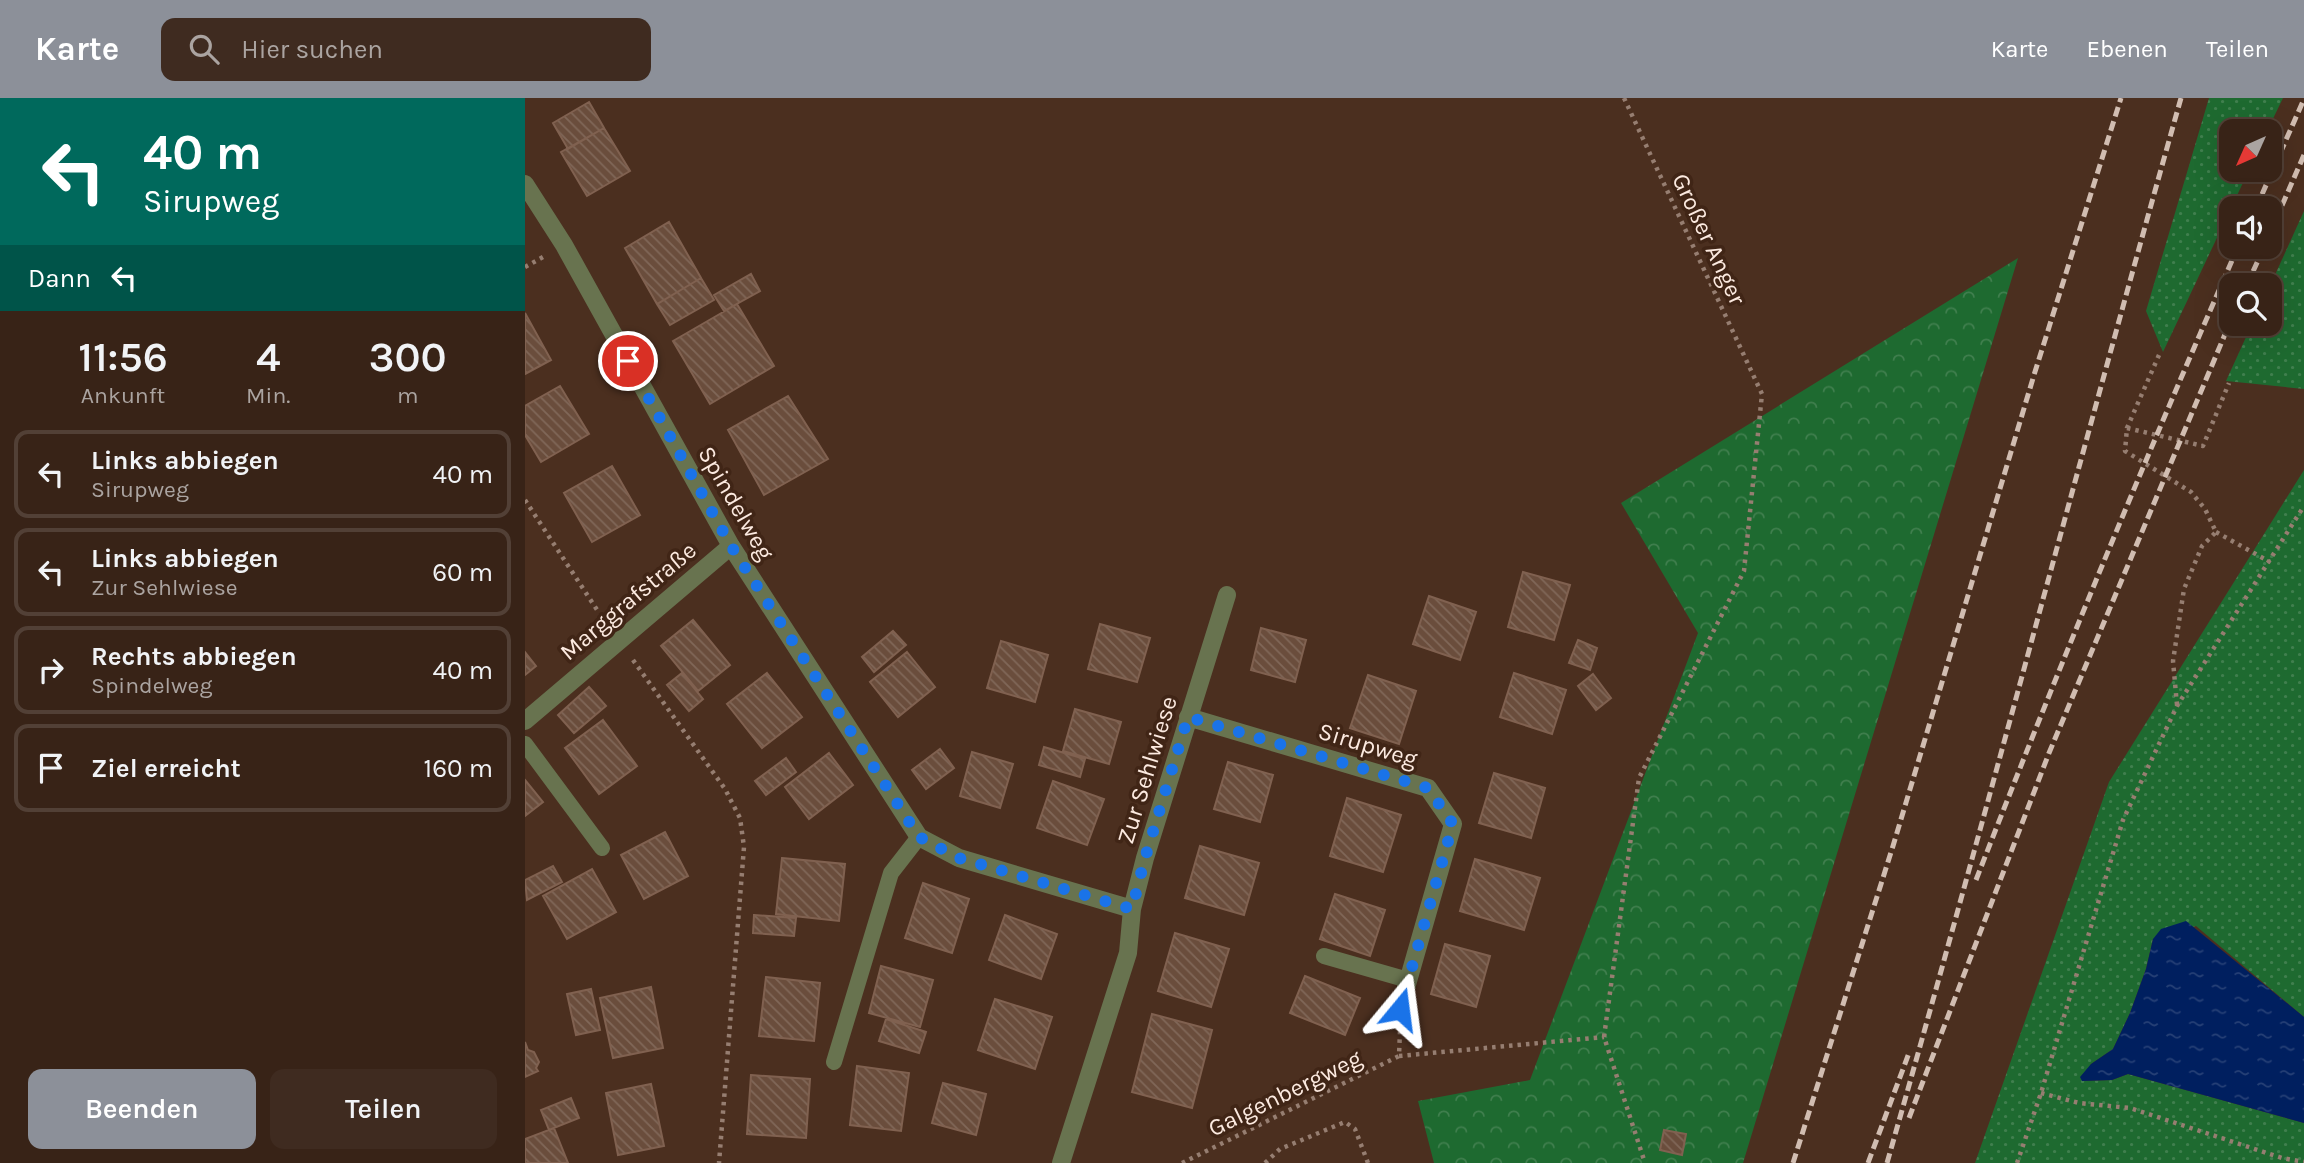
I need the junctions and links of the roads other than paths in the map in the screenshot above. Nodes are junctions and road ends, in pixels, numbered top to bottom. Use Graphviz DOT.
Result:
graph roads {
  1 [pos="525,184"];
  2 [pos="731,546"];
  3 [pos="1227,595"];
  4 [pos="1188,717"];
  5 [pos="525,721"];
  6 [pos="525,744"];
  7 [pos="919,837"];
  8 [pos="602,848"];
  9 [pos="1132,909"];
  10 [pos="1324,956"];
  11 [pos="1408,980"];
  12 [pos="1400,1009"];
  13 [pos="834,1062"];
  14 [pos="1061,1163"];
  1 -- 2 [label="street, Spindelweg"];
  2 -- 5 [label="street, Marggrafstraße"];
  2 -- 7 [label="street, Spindelweg"];
  3 -- 4 [label="street, Zur Sehlwiese"];
  4 -- 9 [label="street, Zur Sehlwiese"];
  4 -- 11 [label="street, Sirupweg"];
  6 -- 8 [label="lane"];
  7 -- 9 [label="street, Spindelweg"];
  7 -- 13 [label="lane"];
  9 -- 14 [label="street, Zur Sehlwiese"];
  10 -- 11 [label="lane"];
  11 -- 12 [label="street, Sirupweg"];
}
